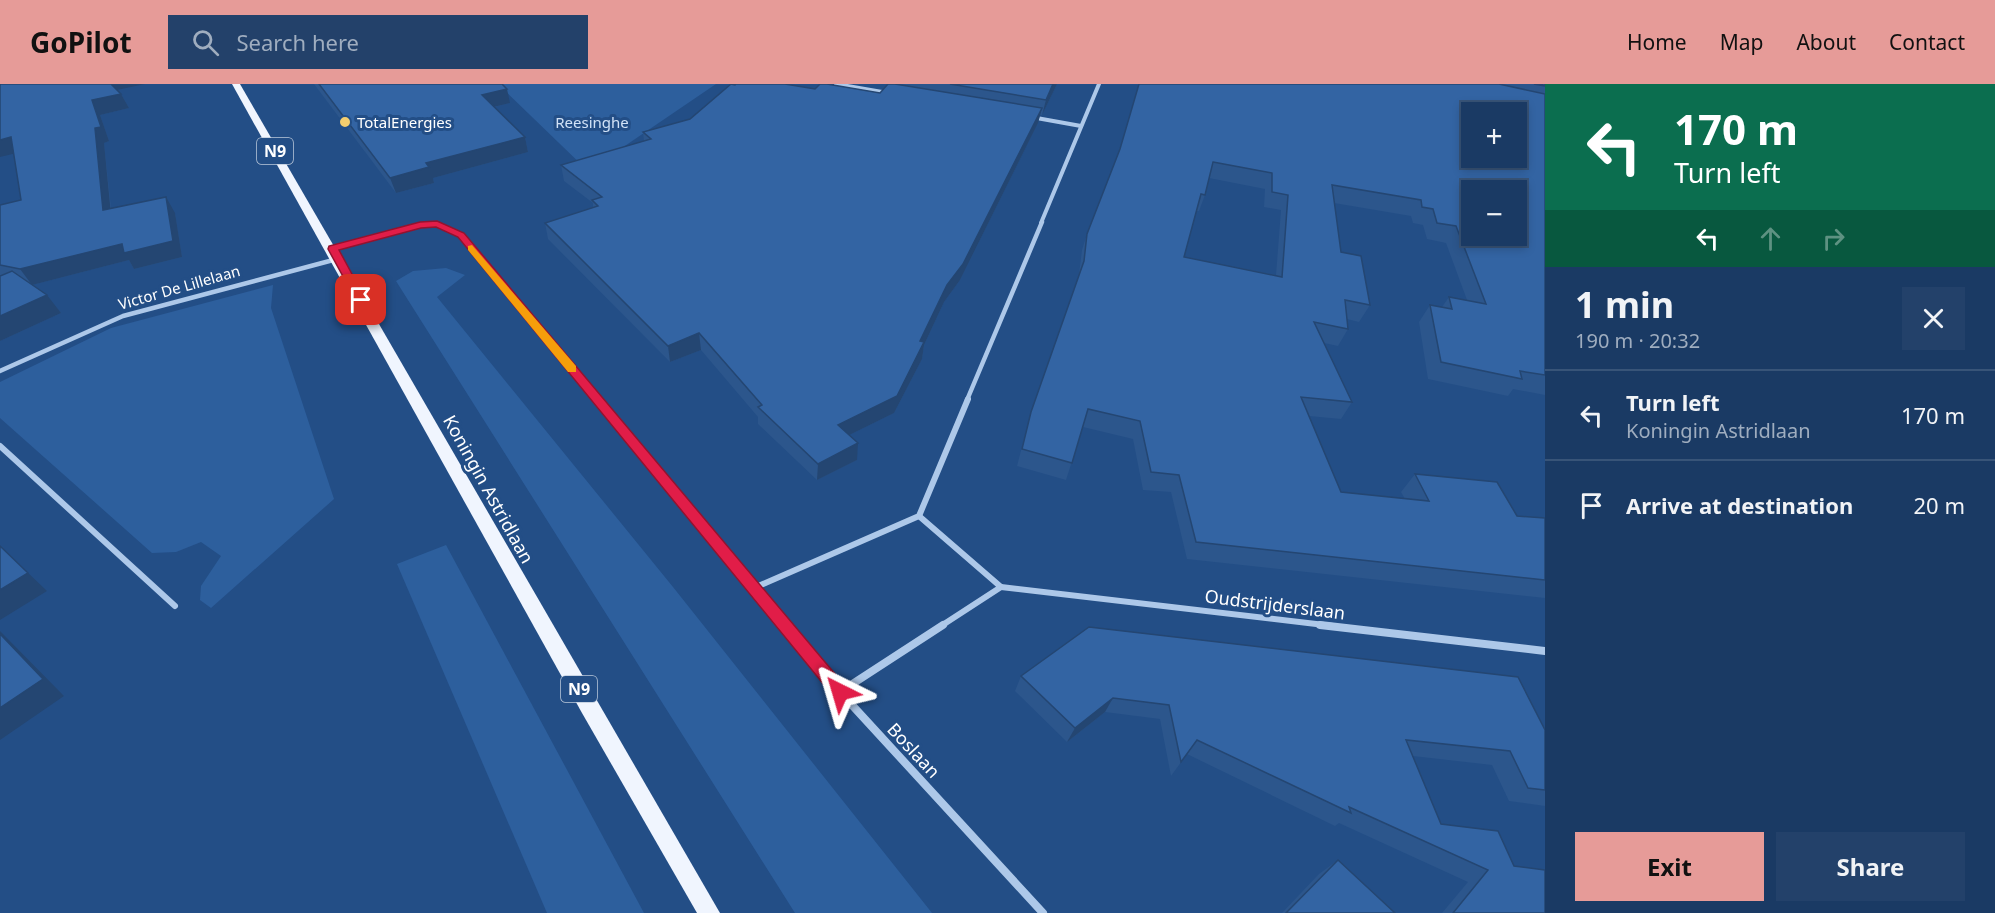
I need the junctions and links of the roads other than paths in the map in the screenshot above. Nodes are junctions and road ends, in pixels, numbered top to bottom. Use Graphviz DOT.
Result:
graph roads {
  1 [pos="236,84"];
  2 [pos="836,84"];
  3 [pos="1099,84"];
  4 [pos="894,94"];
  5 [pos="1023,116"];
  6 [pos="1081,126"];
  7 [pos="336,254"];
  8 [pos="0,371"];
  9 [pos="0,446"];
  10 [pos="919,516"];
  11 [pos="1001,587"];
  12 [pos="754,588"];
  13 [pos="175,606"];
  14 [pos="1545,651"];
  15 [pos="840,692"];
  16 [pos="709,913"];
  17 [pos="1043,913"];
  1 -- 7 [label="main road, Koningin Astridlaan / N9"];
  2 -- 4 [label="street"];
  3 -- 6 [label="street"];
  5 -- 6 [label="street"];
  6 -- 10 [label="street"];
  7 -- 8 [label="street, Victor De Lillelaan"];
  7 -- 12 [label="street, Boslaan"];
  7 -- 16 [label="main road, Koningin Astridlaan / N9"];
  9 -- 13 [label="street"];
  10 -- 11 [label="street"];
  10 -- 12 [label="street"];
  11 -- 14 [label="street, Oudstrijderslaan"];
  11 -- 15 [label="street"];
  12 -- 15 [label="street, Boslaan"];
  15 -- 17 [label="street, Boslaan"];
}
